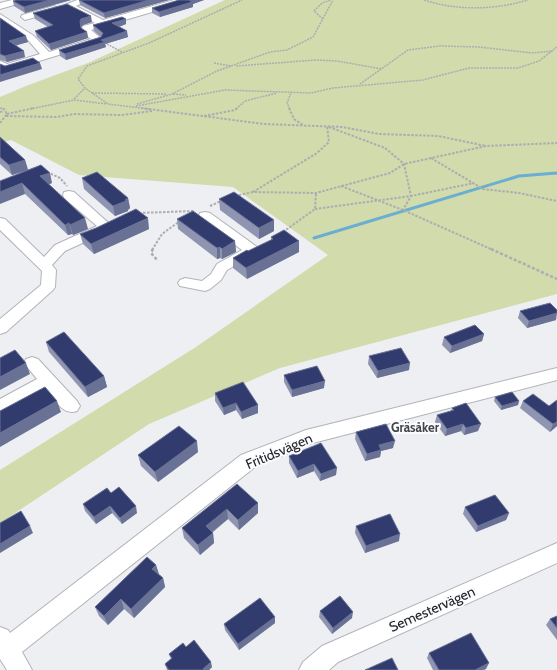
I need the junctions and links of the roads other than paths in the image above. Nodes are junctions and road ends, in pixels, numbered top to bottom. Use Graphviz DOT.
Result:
graph roads {
  1 [pos="21,0"];
  2 [pos="86,0"];
  3 [pos="149,0"];
  4 [pos="183,0"];
  5 [pos="69,4"];
  6 [pos="0,6"];
  7 [pos="163,6"];
  8 [pos="25,17"];
  9 [pos="2,21"];
  10 [pos="102,22"];
  11 [pos="98,40"];
  12 [pos="107,44"];
  13 [pos="47,56"];
  14 [pos="2,68"];
  15 [pos="69,195"];
  16 [pos="200,213"];
  17 [pos="137,214"];
  18 [pos="0,222"];
  19 [pos="106,227"];
  20 [pos="277,237"];
  21 [pos="252,250"];
  22 [pos="44,265"];
  23 [pos="185,283"];
  24 [pos="0,328"];
  25 [pos="32,363"];
  26 [pos="557,374"];
  27 [pos="49,381"];
  28 [pos="72,406"];
  29 [pos="0,407"];
  30 [pos="557,553"];
  31 [pos="4,644"];
  32 [pos="20,670"];
  33 [pos="311,670"];
  1 -- 6 [label="street"];
  2 -- 5 [label="street"];
  3 -- 7 [label="street"];
  4 -- 7 [label="street"];
  5 -- 8 [label="street"];
  5 -- 10 [label="street"];
  7 -- 10 [label="street"];
  9 -- 13 [label="street"];
  10 -- 11 [label="street"];
  11 -- 12 [label="street"];
  11 -- 13 [label="street"];
  13 -- 14 [label="street"];
  15 -- 19 [label="street"];
  16 -- 21 [label="street"];
  17 -- 19 [label="street"];
  18 -- 22 [label="street"];
  19 -- 22 [label="street"];
  20 -- 21 [label="street"];
  21 -- 23 [label="street"];
  22 -- 24 [label="street"];
  25 -- 27 [label="street"];
  26 -- 31 [label="street, Fritidsvägen"];
  27 -- 28 [label="street"];
  27 -- 29 [label="street"];
  30 -- 33 [label="street, Semestervägen"];
  31 -- 32 [label="street"];
}
